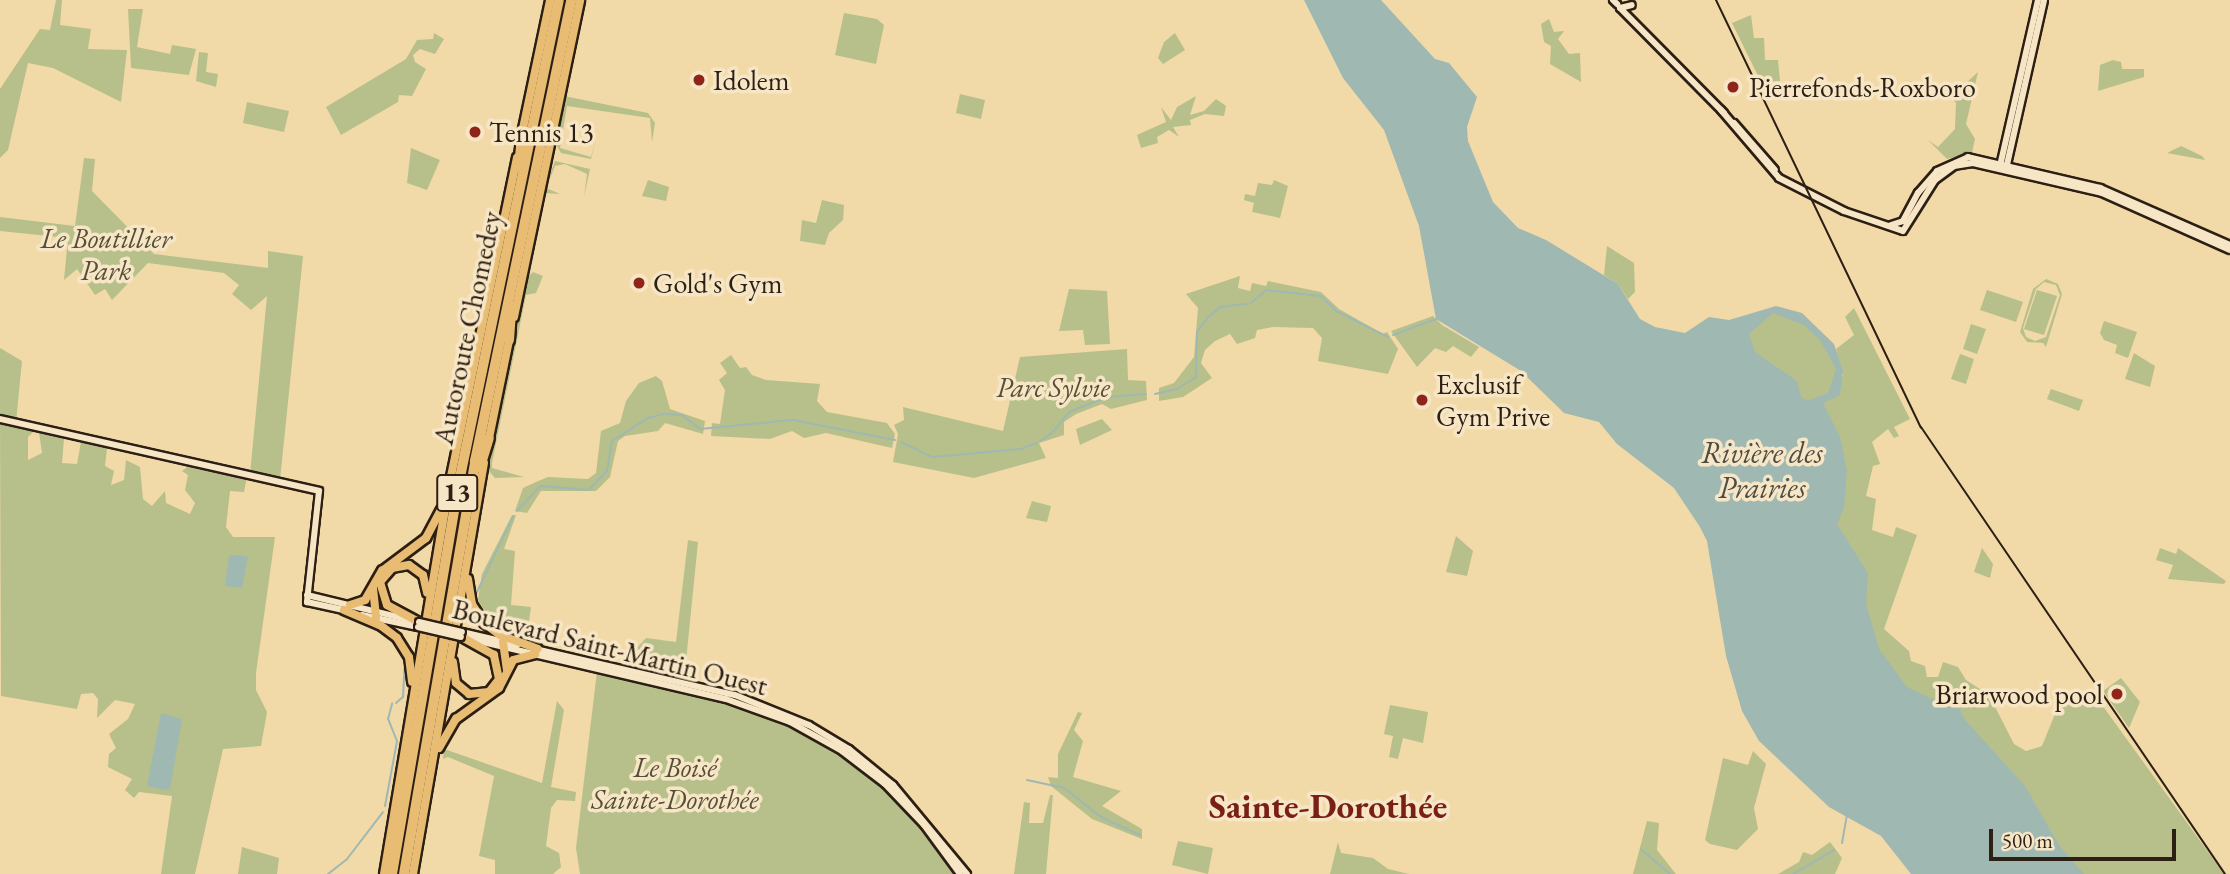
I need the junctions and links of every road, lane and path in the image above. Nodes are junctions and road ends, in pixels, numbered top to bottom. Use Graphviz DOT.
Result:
graph roads {
  1 [pos="550,0"];
  2 [pos="559,0"];
  3 [pos="571,0"];
  4 [pos="580,0"];
  5 [pos="2038,0"];
  6 [pos="2044,0"];
  7 [pos="1617,4"];
  8 [pos="1632,5"];
  9 [pos="1640,29"];
  10 [pos="1630,32"];
  11 [pos="1664,39"];
  12 [pos="1654,43"];
  13 [pos="1673,62"];
  14 [pos="1664,65"];
  15 [pos="1700,76"];
  16 [pos="1690,79"];
  17 [pos="1707,96"];
  18 [pos="1698,99"];
  19 [pos="522,135"];
  20 [pos="2004,167"];
  21 [pos="1865,219"];
  22 [pos="508,238"];
  23 [pos="2230,248"];
  24 [pos="515,267"];
  25 [pos="509,340"];
  26 [pos="0,419"];
  27 [pos="489,438"];
  28 [pos="450,481"];
  29 [pos="466,539"];
  30 [pos="373,586"];
  31 [pos="347,608"];
  32 [pos="376,615"];
  33 [pos="421,623"];
  34 [pos="459,636"];
  35 [pos="504,644"];
  36 [pos="536,652"];
  37 [pos="507,671"];
  38 [pos="407,734"];
  39 [pos="430,774"];
  40 [pos="416,807"];
  41 [pos="397,820"];
  42 [pos="385,874"];
  43 [pos="393,874"];
  44 [pos="404,874"];
  45 [pos="412,874"];
  46 [pos="960,874"];
  47 [pos="967,874"];
  1 -- 19 [label="main road"];
  2 -- 22 [label="highway, Autoroute Chomedey / 13"];
  3 -- 24 [label="highway, Autoroute Chomedey / 13"];
  4 -- 25 [label="main road"];
  5 -- 20 [label="main road"];
  6 -- 20 [label="main road"];
  7 -- 8 [label="main road"];
  7 -- 9 [label="main road"];
  9 -- 10 [label="main road"];
  9 -- 12 [label="main road"];
  11 -- 12 [label="main road"];
  12 -- 13 [label="main road"];
  13 -- 14 [label="main road"];
  13 -- 16 [label="main road"];
  15 -- 16 [label="main road"];
  16 -- 17 [label="main road"];
  17 -- 18 [label="main road"];
  17 -- 21 [label="main road"];
  19 -- 22 [label="highway"];
  19 -- 28 [label="main road"];
  20 -- 21 [label="main road"];
  20 -- 21 [label="main road"];
  20 -- 23 [label="main road"];
  22 -- 41 [label="highway, Autoroute Chomedey / 13"];
  24 -- 25 [label="highway"];
  24 -- 29 [label="highway, Autoroute Chomedey / 13"];
  25 -- 27 [label="main road"];
  26 -- 31 [label="main road, Boulevard Saint-Martin Ouest"];
  27 -- 29 [label="highway"];
  28 -- 30 [label="main road"];
  28 -- 33 [label="main road"];
  29 -- 34 [label="main road"];
  29 -- 36 [label="main road"];
  29 -- 40 [label="highway, Autoroute Chomedey / 13"];
  30 -- 31 [label="main road"];
  30 -- 32 [label="main road"];
  31 -- 32 [label="main road, Boulevard Saint-Martin Ouest"];
  31 -- 38 [label="main road"];
  32 -- 33 [label="main road, Boulevard Saint-Martin Ouest"];
  33 -- 33 [label="main road"];
  33 -- 34 [label="main road, Boulevard Saint-Martin Ouest, bridge"];
  33 -- 38 [label="main road"];
  34 -- 34 [label="main road"];
  34 -- 35 [label="main road, Boulevard Saint-Martin Ouest"];
  34 -- 39 [label="main road"];
  35 -- 36 [label="main road, Boulevard Saint-Martin Ouest"];
  35 -- 37 [label="main road"];
  36 -- 37 [label="main road"];
  36 -- 46 [label="main road, Boulevard Saint-Martin Ouest"];
  36 -- 47 [label="main road, Boulevard Saint-Martin Ouest"];
  37 -- 39 [label="main road"];
  38 -- 41 [label="main road"];
  39 -- 45 [label="main road"];
  40 -- 44 [label="highway, Autoroute Chomedey / 13"];
  40 -- 45 [label="highway"];
  41 -- 42 [label="highway"];
  41 -- 43 [label="highway, Autoroute Chomedey / 13"];
}
